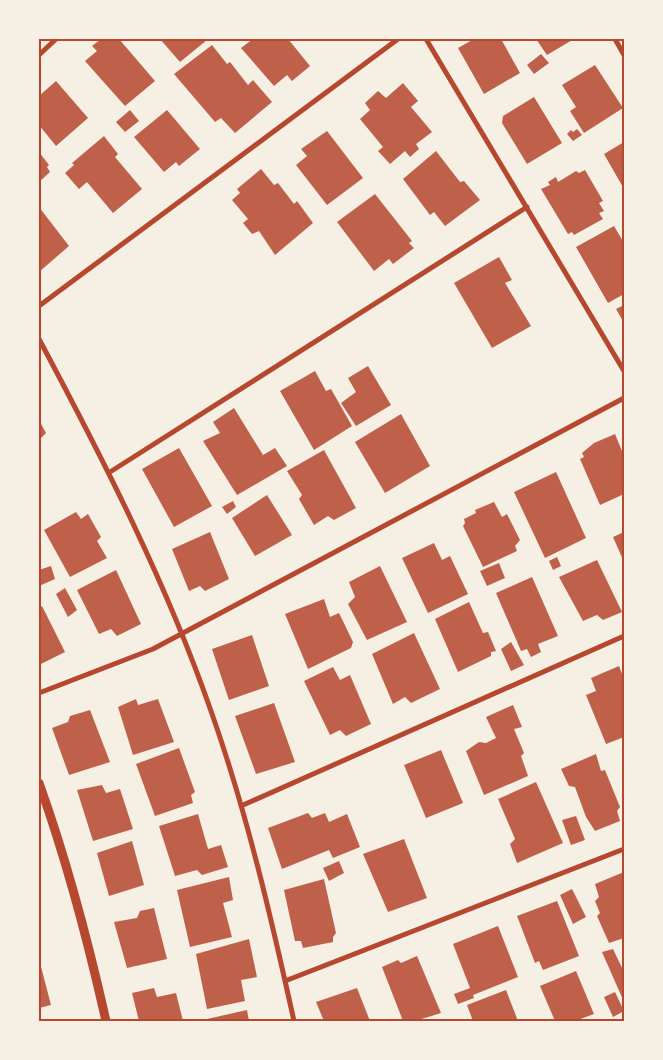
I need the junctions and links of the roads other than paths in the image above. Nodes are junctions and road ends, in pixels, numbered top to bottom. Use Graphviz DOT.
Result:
graph roads {
  1 [pos="56,39"];
  2 [pos="398,39"];
  3 [pos="426,39"];
  4 [pos="615,39"];
  5 [pos="624,55"];
  6 [pos="39,56"];
  7 [pos="527,207"];
  8 [pos="39,306"];
  9 [pos="39,338"];
  10 [pos="624,371"];
  11 [pos="624,398"];
  12 [pos="110,472"];
  13 [pos="182,634"];
  14 [pos="624,636"];
  15 [pos="39,693"];
  16 [pos="39,783"];
  17 [pos="241,806"];
  18 [pos="624,848"];
  19 [pos="285,981"];
  20 [pos="106,1021"];
  21 [pos="294,1021"];
  1 -- 6 [label="street"];
  2 -- 8 [label="street"];
  3 -- 7 [label="street"];
  4 -- 5 [label="street"];
  7 -- 10 [label="street"];
  7 -- 12 [label="street"];
  9 -- 12 [label="street"];
  11 -- 13 [label="street"];
  12 -- 13 [label="street"];
  13 -- 15 [label="street"];
  13 -- 17 [label="street"];
  14 -- 17 [label="street"];
  16 -- 20 [label="street"];
  17 -- 19 [label="street"];
  18 -- 19 [label="street"];
  19 -- 21 [label="street"];
}
